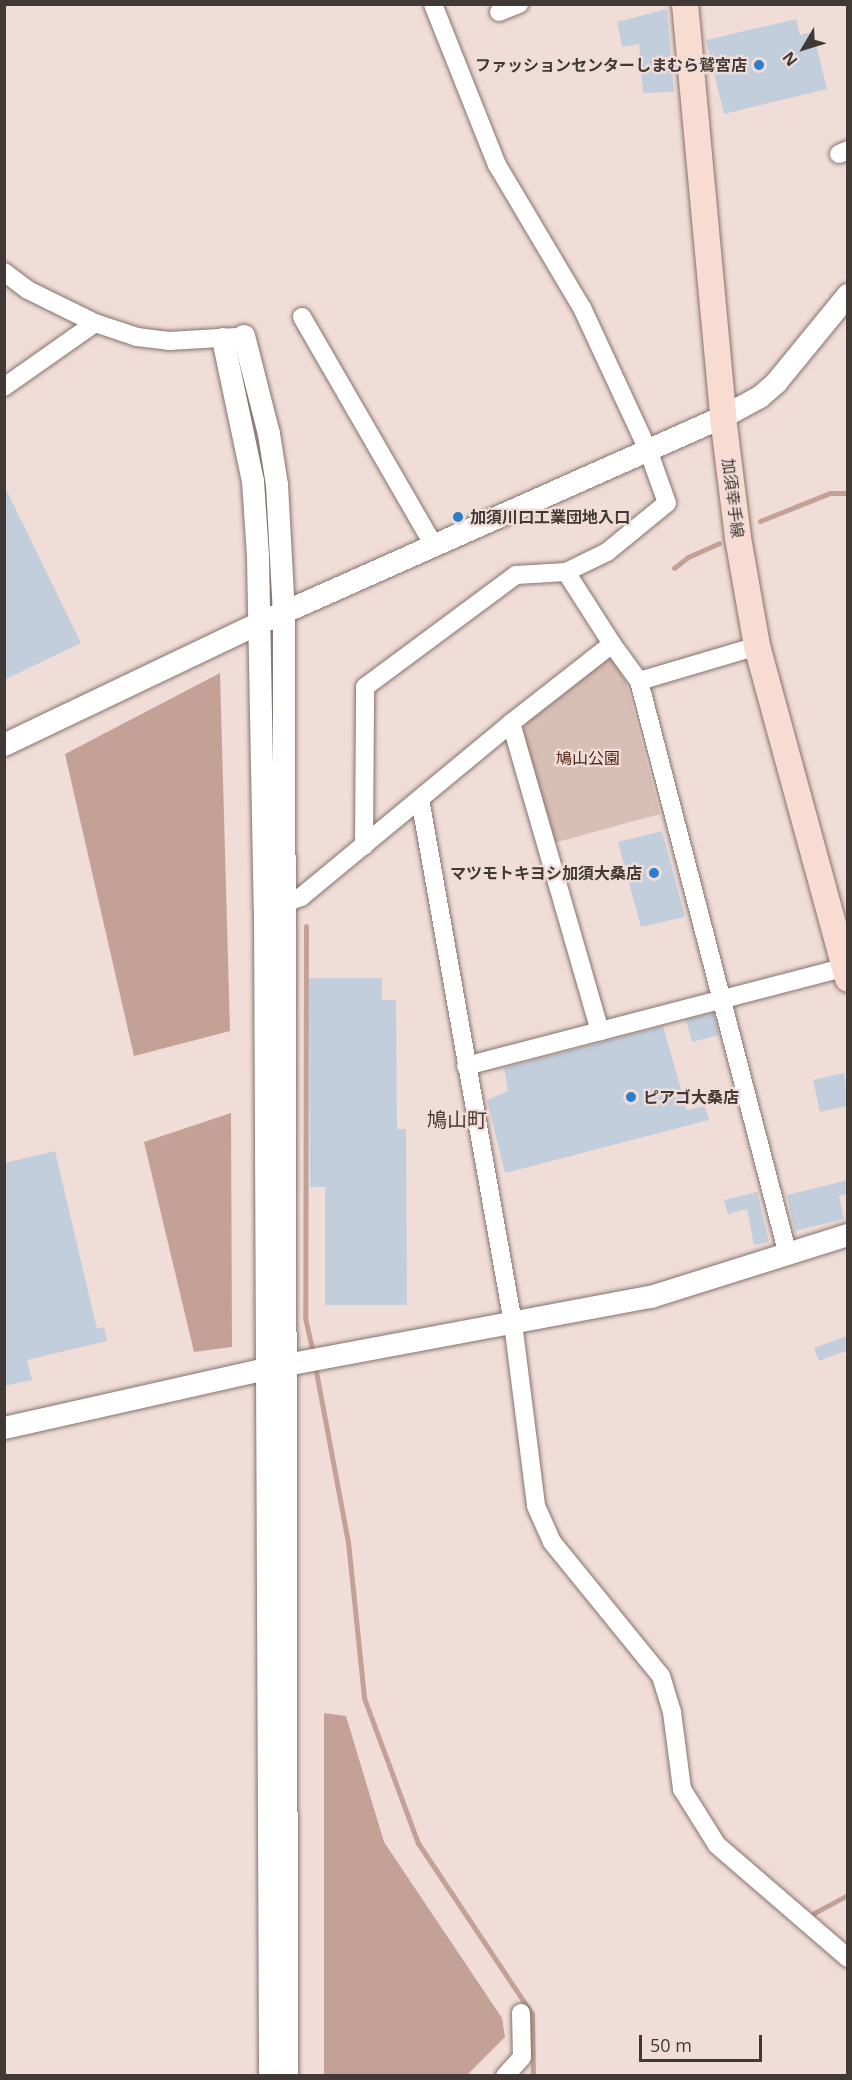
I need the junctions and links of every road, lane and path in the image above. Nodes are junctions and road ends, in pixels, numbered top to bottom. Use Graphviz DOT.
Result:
graph roads {
  1 [pos="433,4"];
  2 [pos="519,4"];
  3 [pos="685,4"];
  4 [pos="500,12"];
  5 [pos="4,272"];
  6 [pos="848,295"];
  7 [pos="302,317"];
  8 [pos="95,323"];
  9 [pos="234,338"];
  10 [pos="4,387"];
  11 [pos="723,417"];
  12 [pos="648,450"];
  13 [pos="434,546"];
  14 [pos="566,572"];
  15 [pos="284,613"];
  16 [pos="258,624"];
  17 [pos="612,644"];
  18 [pos="757,646"];
  19 [pos="639,681"];
  20 [pos="511,723"];
  21 [pos="4,745"];
  22 [pos="420,799"];
  23 [pos="364,846"];
  24 [pos="274,908"];
  25 [pos="846,973"];
  26 [pos="720,1000"];
  27 [pos="600,1031"];
  28 [pos="466,1066"];
  29 [pos="848,1235"];
  30 [pos="788,1255"];
  31 [pos="513,1323"];
  32 [pos="275,1367"];
  33 [pos="4,1428"];
  34 [pos="848,1958"];
  35 [pos="521,2013"];
  36 [pos="270,2076"];
  37 [pos="287,2076"];
  38 [pos="504,2076"];
  1 -- 12 [label="street"];
  2 -- 4 [label="street"];
  3 -- 11 [label="main road, 加須幸手線"];
  5 -- 8 [label="street"];
  6 -- 11 [label="street"];
  7 -- 13 [label="street"];
  8 -- 9 [label="street"];
  8 -- 10 [label="street"];
  9 -- 15 [label="street"];
  9 -- 16 [label="street"];
  11 -- 12 [label="street"];
  11 -- 18 [label="main road, 加須幸手線"];
  12 -- 13 [label="street"];
  12 -- 14 [label="street"];
  13 -- 15 [label="street"];
  14 -- 17 [label="street"];
  14 -- 23 [label="street"];
  15 -- 16 [label="street"];
  15 -- 24 [label="street"];
  16 -- 21 [label="street"];
  16 -- 24 [label="street"];
  17 -- 19 [label="street"];
  17 -- 20 [label="street"];
  18 -- 19 [label="street"];
  18 -- 25 [label="main road, 加須幸手線"];
  19 -- 26 [label="street"];
  20 -- 22 [label="street"];
  20 -- 27 [label="street"];
  22 -- 23 [label="street"];
  22 -- 28 [label="street"];
  23 -- 24 [label="street"];
  24 -- 32 [label="street"];
  25 -- 26 [label="street"];
  26 -- 27 [label="street"];
  26 -- 30 [label="street"];
  27 -- 28 [label="street"];
  28 -- 31 [label="street"];
  29 -- 30 [label="street"];
  30 -- 31 [label="street"];
  31 -- 32 [label="street"];
  31 -- 34 [label="street"];
  32 -- 33 [label="street"];
  32 -- 36 [label="street"];
  32 -- 37 [label="street"];
  35 -- 38 [label="street"];
}
